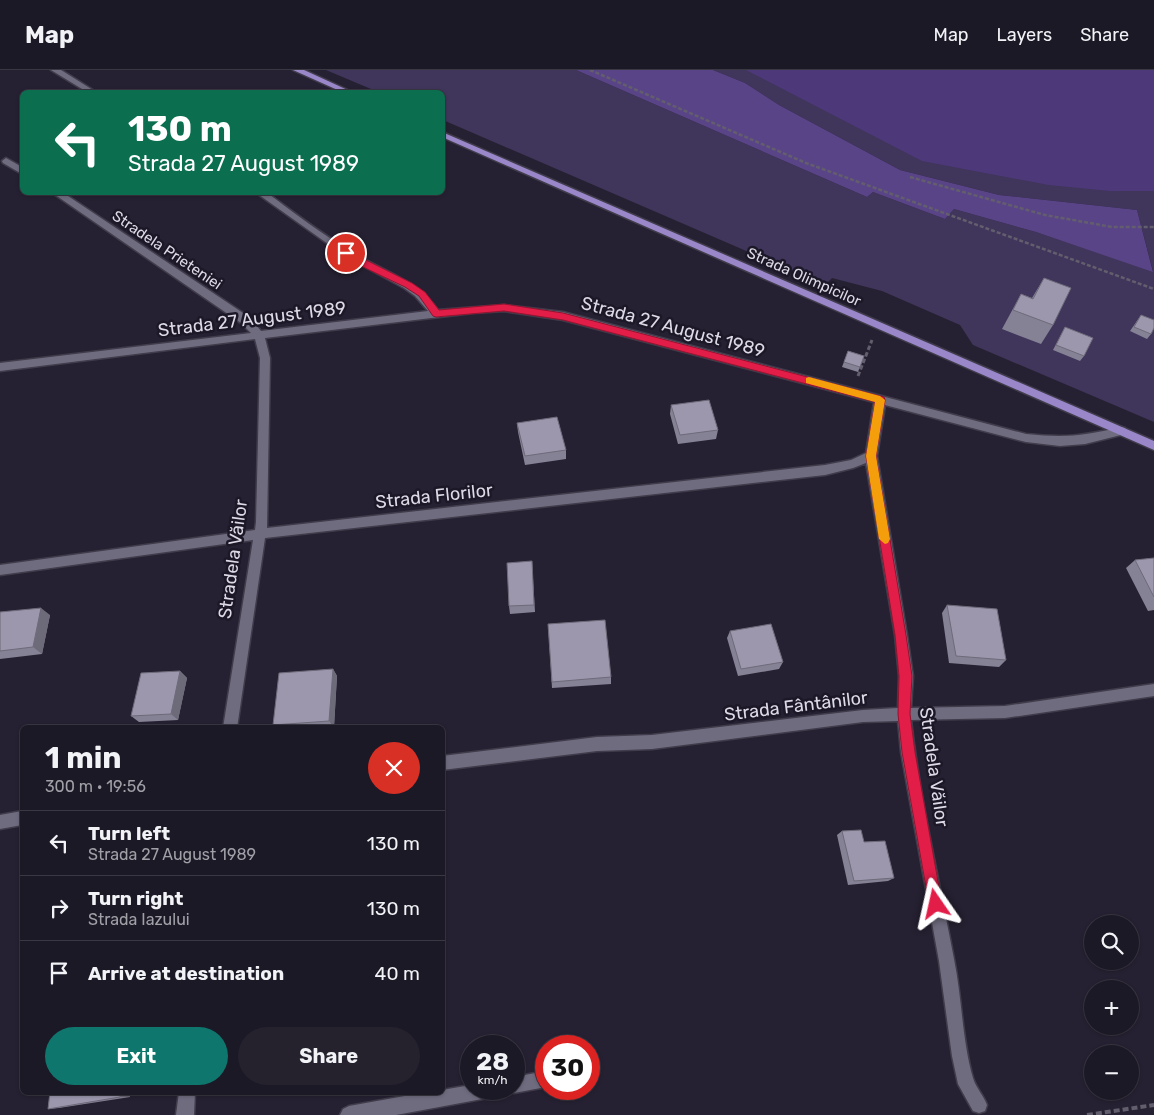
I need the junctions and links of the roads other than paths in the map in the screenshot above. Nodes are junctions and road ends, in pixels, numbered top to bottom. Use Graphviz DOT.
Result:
graph roads {
  1 [pos="56,70"];
  2 [pos="297,70"];
  3 [pos="89,90"];
  4 [pos="343,90"];
  5 [pos="445,135"];
  6 [pos="6,161"];
  7 [pos="20,171"];
  8 [pos="59,195"];
  9 [pos="263,195"];
  10 [pos="436,314"];
  11 [pos="260,335"];
  12 [pos="0,368"];
  13 [pos="880,400"];
  14 [pos="1121,431"];
  15 [pos="1154,446"];
  16 [pos="871,456"];
  17 [pos="260,535"];
  18 [pos="0,570"];
  19 [pos="1154,690"];
  20 [pos="904,714"];
  21 [pos="230,725"];
  22 [pos="445,764"];
  23 [pos="20,818"];
  24 [pos="0,822"];
  25 [pos="187,1095"];
  26 [pos="460,1095"];
  27 [pos="979,1105"];
  28 [pos="186,1115"];
  29 [pos="350,1115"];
  1 -- 3 [label="street"];
  2 -- 4 [label="main road"];
  5 -- 14 [label="main road, Strada Olimpicilor"];
  6 -- 7 [label="street"];
  8 -- 11 [label="street, Stradela Prieteniei"];
  9 -- 10 [label="street"];
  10 -- 11 [label="street, Strada 27 August 1989"];
  10 -- 13 [label="street, Strada 27 August 1989"];
  11 -- 12 [label="street, Strada 27 August 1989"];
  11 -- 17 [label="street, Stradela Văilor"];
  13 -- 14 [label="street, Strada 27 August 1989"];
  13 -- 16 [label="street, Stradela Văilor"];
  14 -- 15 [label="main road, Strada Olimpicilor"];
  16 -- 17 [label="street, Strada Florilor"];
  16 -- 20 [label="street, Stradela Văilor"];
  17 -- 18 [label="street, Strada Florilor"];
  17 -- 21 [label="street, Stradela Văilor"];
  19 -- 20 [label="street, Strada Fântânilor"];
  20 -- 22 [label="street, Strada Fântânilor"];
  20 -- 27 [label="street, Stradela Văilor"];
  23 -- 24 [label="street"];
  25 -- 28 [label="street"];
  26 -- 29 [label="street"];
}
